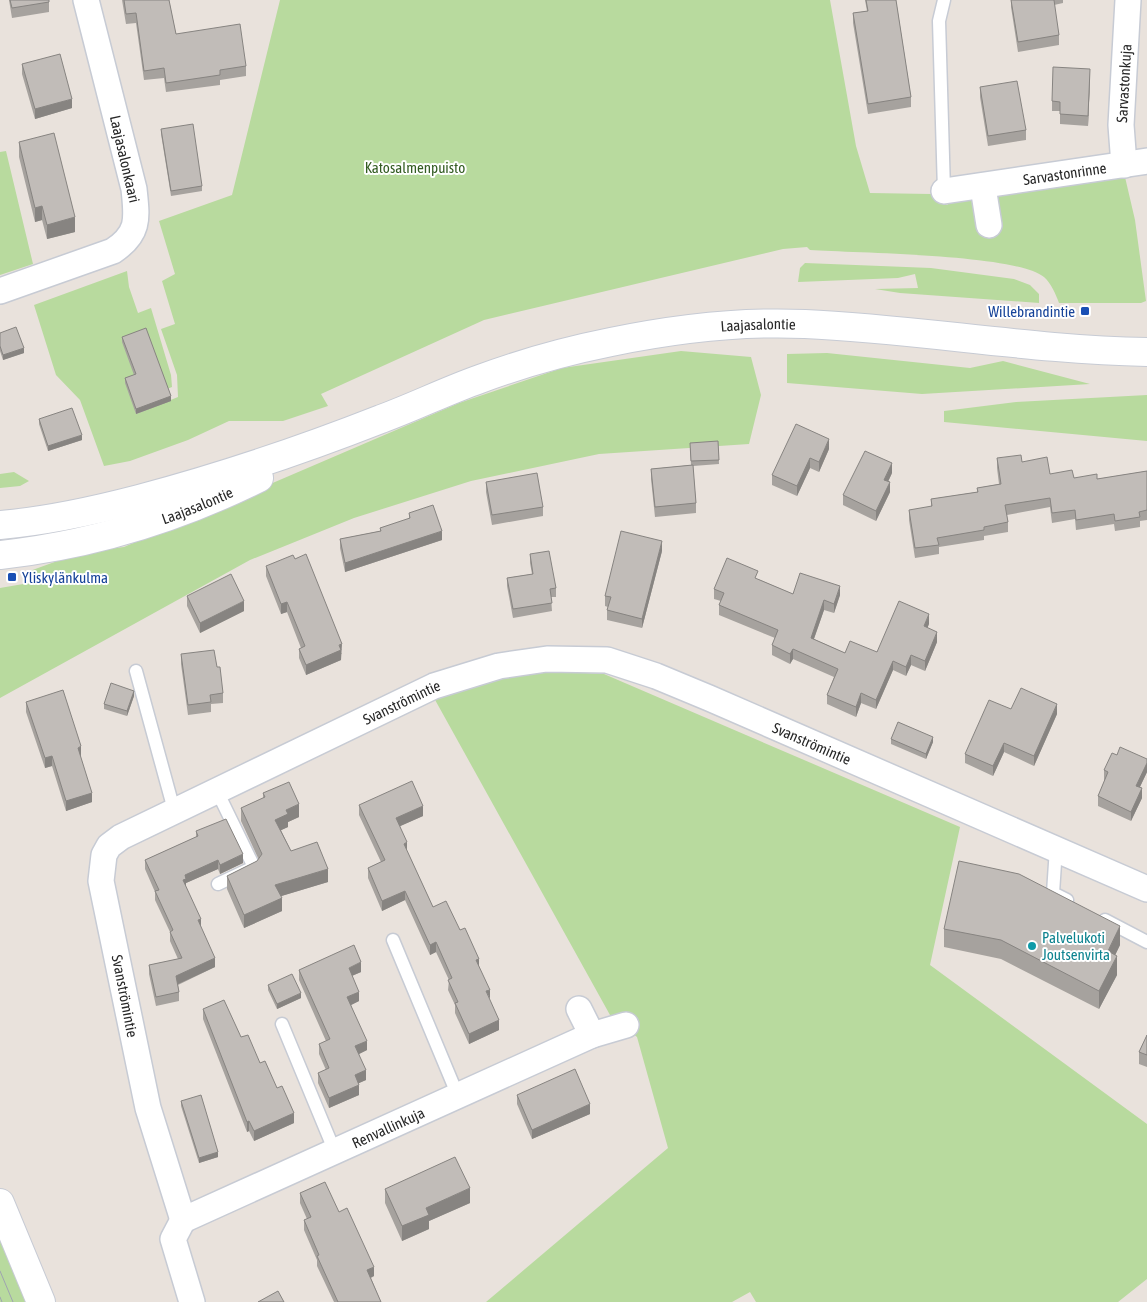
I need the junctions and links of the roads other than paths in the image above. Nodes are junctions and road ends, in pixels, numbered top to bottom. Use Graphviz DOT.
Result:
graph roads {
  1 [pos="86,0"];
  2 [pos="944,0"];
  3 [pos="1128,0"];
  4 [pos="1135,163"];
  5 [pos="983,187"];
  6 [pos="944,191"];
  7 [pos="989,225"];
  8 [pos="0,290"];
  9 [pos="1147,352"];
  10 [pos="382,419"];
  11 [pos="0,525"];
  12 [pos="0,555"];
  13 [pos="136,671"];
  14 [pos="216,789"];
  15 [pos="174,810"];
  16 [pos="1056,848"];
  17 [pos="218,884"];
  18 [pos="1147,889"];
  19 [pos="1079,906"];
  20 [pos="1096,915"];
  21 [pos="393,940"];
  22 [pos="1147,942"];
  23 [pos="579,1009"];
  24 [pos="282,1024"];
  25 [pos="626,1025"];
  26 [pos="592,1035"];
  27 [pos="458,1096"];
  28 [pos="335,1152"];
  29 [pos="0,1203"];
  30 [pos="183,1220"];
  31 [pos="41,1302"];
  32 [pos="192,1302"];
  1 -- 8 [label="street, Laajasalonkaari"];
  2 -- 6 [label="lane"];
  3 -- 4 [label="street, Sarvastonkuja"];
  4 -- 5 [label="street, Sarvastonrinne"];
  5 -- 6 [label="street, Sarvastonrinne"];
  5 -- 7 [label="street"];
  9 -- 10 [label="main road, Laajasalontie"];
  10 -- 11 [label="main road, Laajasalontie"];
  10 -- 12 [label="main road, Laajasalontie"];
  13 -- 15 [label="lane"];
  14 -- 15 [label="street, Svanströmintie"];
  14 -- 16 [label="street, Svanströmintie"];
  14 -- 17 [label="lane"];
  15 -- 30 [label="street, Svanströmintie"];
  16 -- 18 [label="street, Svanströmintie"];
  16 -- 19 [label="lane"];
  20 -- 22 [label="lane"];
  21 -- 27 [label="lane"];
  23 -- 26 [label="street"];
  24 -- 28 [label="lane"];
  25 -- 26 [label="street, Renvallinkuja"];
  26 -- 27 [label="street, Renvallinkuja"];
  27 -- 28 [label="street, Renvallinkuja"];
  28 -- 30 [label="street, Renvallinkuja"];
  29 -- 31 [label="main road"];
  30 -- 32 [label="street"];
}
